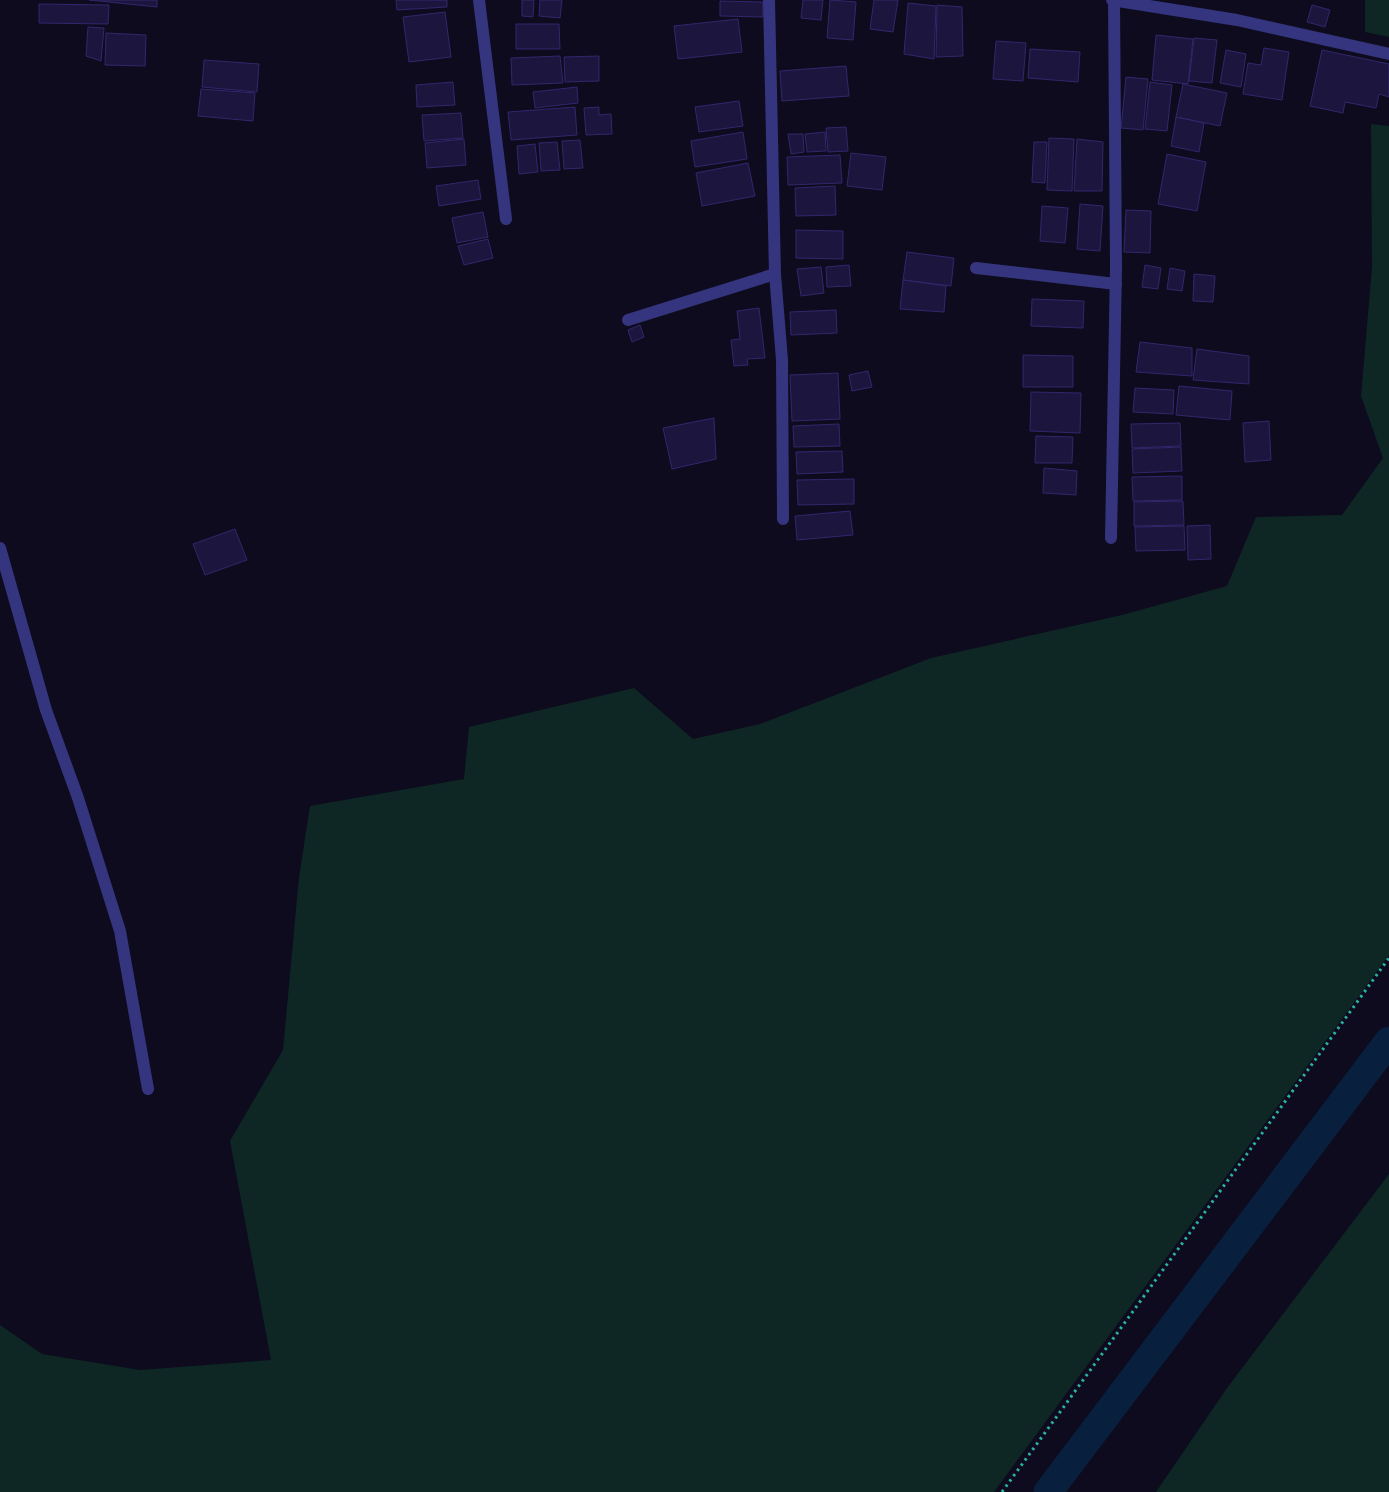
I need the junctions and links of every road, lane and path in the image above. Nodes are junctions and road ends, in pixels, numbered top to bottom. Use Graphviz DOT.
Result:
graph roads {
  1 [pos="479,0"];
  2 [pos="769,0"];
  3 [pos="1113,0"];
  4 [pos="1389,54"];
  5 [pos="506,219"];
  6 [pos="976,268"];
  7 [pos="775,274"];
  8 [pos="1116,284"];
  9 [pos="628,320"];
  10 [pos="783,519"];
  11 [pos="1111,538"];
  12 [pos="0,548"];
  13 [pos="1389,958"];
  14 [pos="148,1089"];
  15 [pos="1002,1492"];
  1 -- 5 [label="street"];
  2 -- 7 [label="street"];
  3 -- 4 [label="street"];
  3 -- 8 [label="street"];
  6 -- 8 [label="street"];
  7 -- 9 [label="street"];
  7 -- 10 [label="street"];
  8 -- 11 [label="street"];
  12 -- 14 [label="street"];
  13 -- 15 [label="path"];
}
